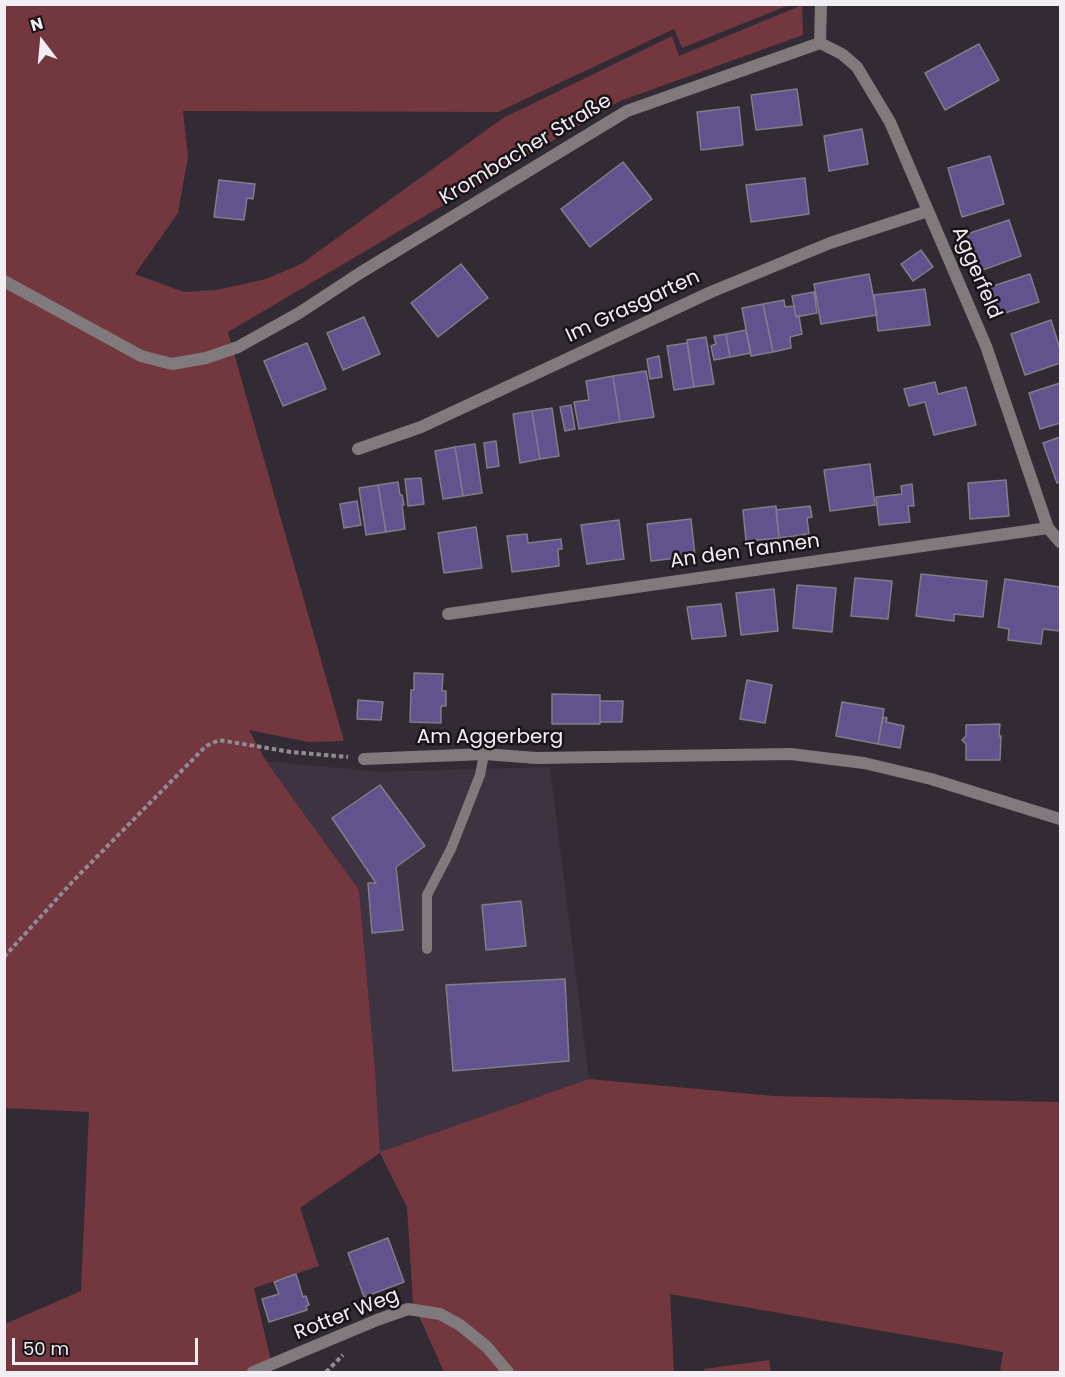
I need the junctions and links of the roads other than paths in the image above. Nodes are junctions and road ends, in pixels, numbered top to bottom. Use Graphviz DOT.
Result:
graph roads {
  1 [pos="821,4"];
  2 [pos="820,43"];
  3 [pos="928,212"];
  4 [pos="4,281"];
  5 [pos="358,449"];
  6 [pos="1048,528"];
  7 [pos="1060,542"];
  8 [pos="448,614"];
  9 [pos="484,754"];
  10 [pos="364,759"];
  11 [pos="1060,819"];
  12 [pos="428,949"];
  13 [pos="253,1372"];
  14 [pos="508,1372"];
  1 -- 2 [label="street"];
  2 -- 3 [label="street, Aggerfeld"];
  2 -- 4 [label="street, Krombacher Straße"];
  3 -- 5 [label="street, Im Grasgarten"];
  3 -- 6 [label="street, Aggerfeld"];
  6 -- 7 [label="street, Aggerfeld"];
  6 -- 8 [label="street, An den Tannen"];
  9 -- 10 [label="street, Am Aggerberg"];
  9 -- 11 [label="street, Am Aggerberg"];
  9 -- 12 [label="lane"];
  13 -- 14 [label="street, Rotter Weg"];
}
